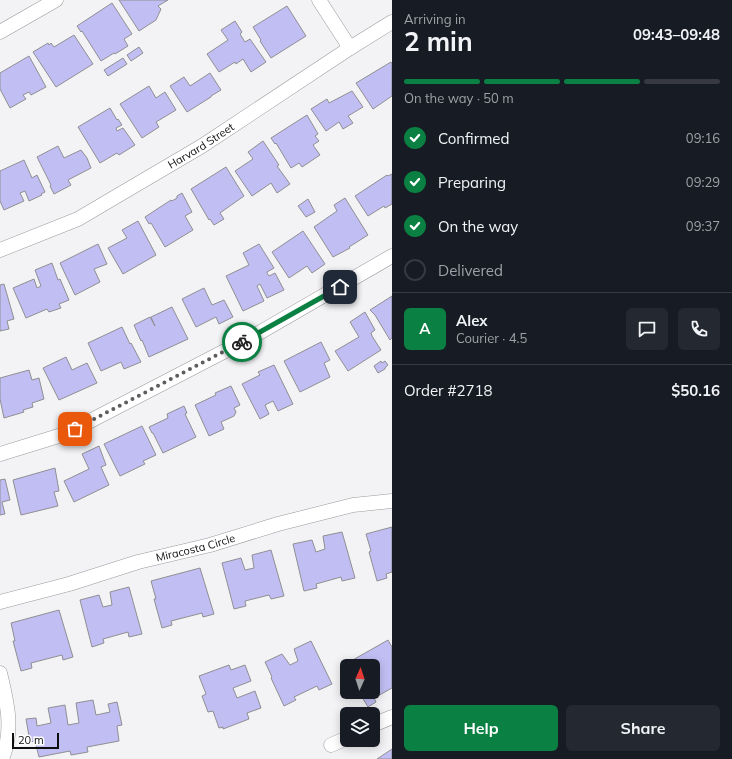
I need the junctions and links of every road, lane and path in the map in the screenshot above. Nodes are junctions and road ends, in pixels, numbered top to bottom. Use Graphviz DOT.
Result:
graph roads {
  1 [pos="56,0"];
  2 [pos="319,0"];
  3 [pos="392,22"];
  4 [pos="0,32"];
  5 [pos="350,48"];
  6 [pos="0,250"];
  7 [pos="392,256"];
  8 [pos="0,454"];
  9 [pos="392,502"];
  10 [pos="0,602"];
  11 [pos="0,673"];
  12 [pos="392,716"];
  13 [pos="380,722"];
  14 [pos="340,741"];
  15 [pos="331,745"];
  16 [pos="2,759"];
  1 -- 4 [label="street"];
  2 -- 5 [label="street"];
  3 -- 5 [label="street, Harvard Street"];
  5 -- 6 [label="street, Harvard Street"];
  7 -- 8 [label="street"];
  9 -- 10 [label="street, Miracosta Circle"];
  11 -- 16 [label="street"];
  12 -- 13 [label="street"];
  14 -- 15 [label="street"];
}
